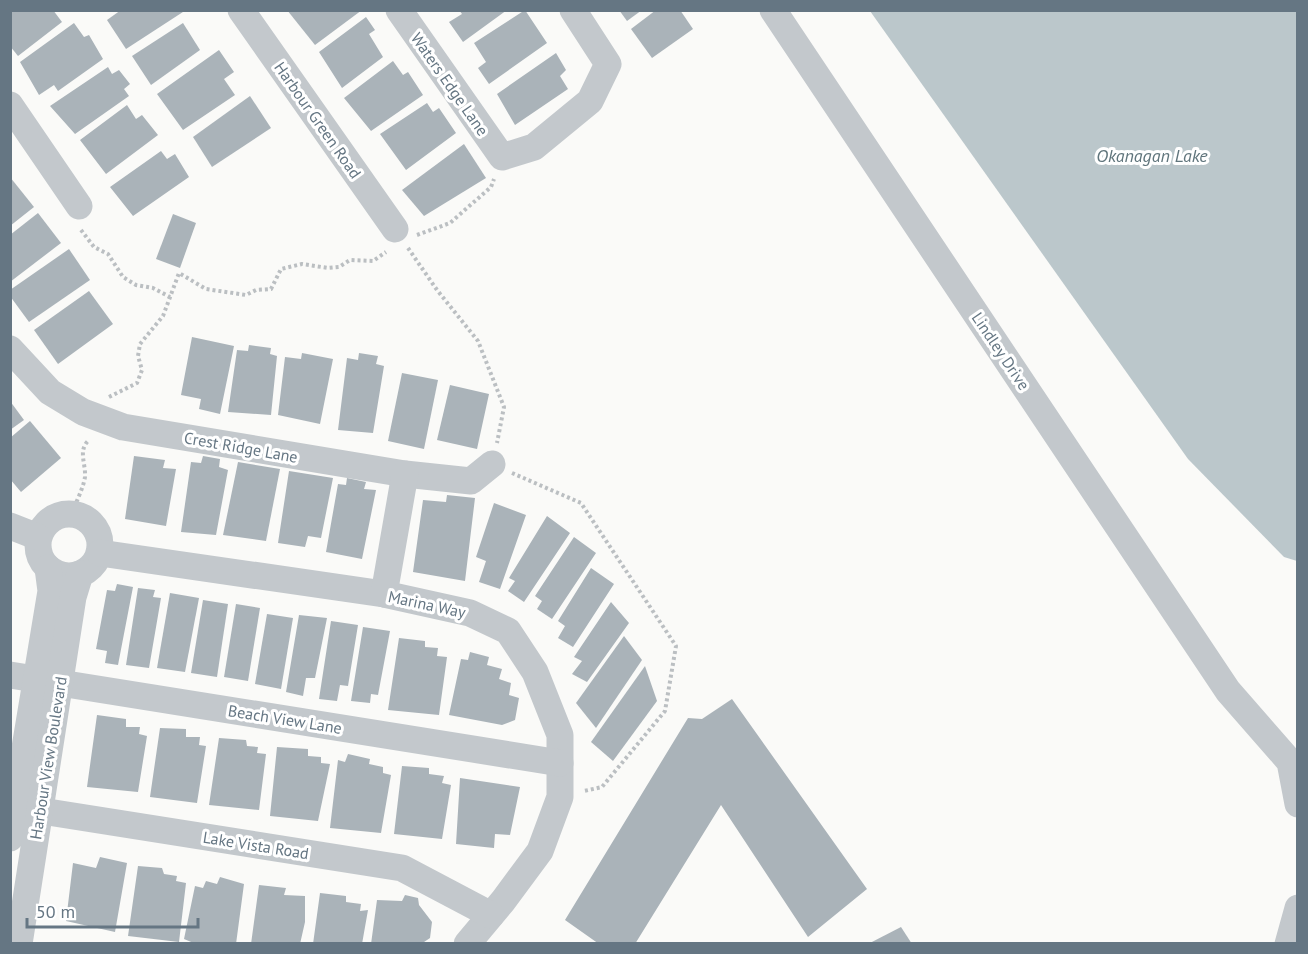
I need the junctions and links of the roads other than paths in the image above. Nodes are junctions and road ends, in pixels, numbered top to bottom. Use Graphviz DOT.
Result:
graph roads {
  1 [pos="241,10"];
  2 [pos="399,10"];
  3 [pos="573,10"];
  4 [pos="772,10"];
  5 [pos="10,105"];
  6 [pos="79,206"];
  7 [pos="399,234"];
  8 [pos="10,349"];
  9 [pos="492,464"];
  10 [pos="405,474"];
  11 [pos="10,526"];
  12 [pos="38,537"];
  13 [pos="100,553"];
  14 [pos="48,568"];
  15 [pos="80,574"];
  16 [pos="384,594"];
  17 [pos="35,679"];
  18 [pos="560,763"];
  19 [pos="1298,804"];
  20 [pos="22,808"];
  21 [pos="10,838"];
  22 [pos="1298,908"];
  23 [pos="491,915"];
  24 [pos="20,944"];
  25 [pos="467,944"];
  26 [pos="1288,944"];
  1 -- 7 [label="street, Harbour Green Road"];
  2 -- 3 [label="street, Waters Edge Lane"];
  4 -- 19 [label="street, Lindley Drive"];
  5 -- 6 [label="street"];
  8 -- 10 [label="street, Crest Ridge Lane"];
  9 -- 10 [label="street, Crest Ridge Lane"];
  10 -- 16 [label="street"];
  11 -- 12 [label="street"];
  12 -- 13 [label="street"];
  12 -- 14 [label="street"];
  13 -- 15 [label="street"];
  13 -- 16 [label="street, Marina Way"];
  14 -- 15 [label="street"];
  14 -- 17 [label="street, Harbour View Boulevard"];
  15 -- 17 [label="street, Harbour View Boulevard"];
  16 -- 18 [label="street, Marina Way"];
  17 -- 18 [label="street, Beach View Lane"];
  17 -- 20 [label="street, Harbour View Boulevard"];
  18 -- 23 [label="street, Marina Way"];
  20 -- 21 [label="street, Harbour View Boulevard"];
  20 -- 23 [label="street, Lake Vista Road"];
  20 -- 24 [label="street, Harbour View Boulevard"];
  22 -- 26 [label="street"];
  23 -- 25 [label="street, Marina Way"];
}
